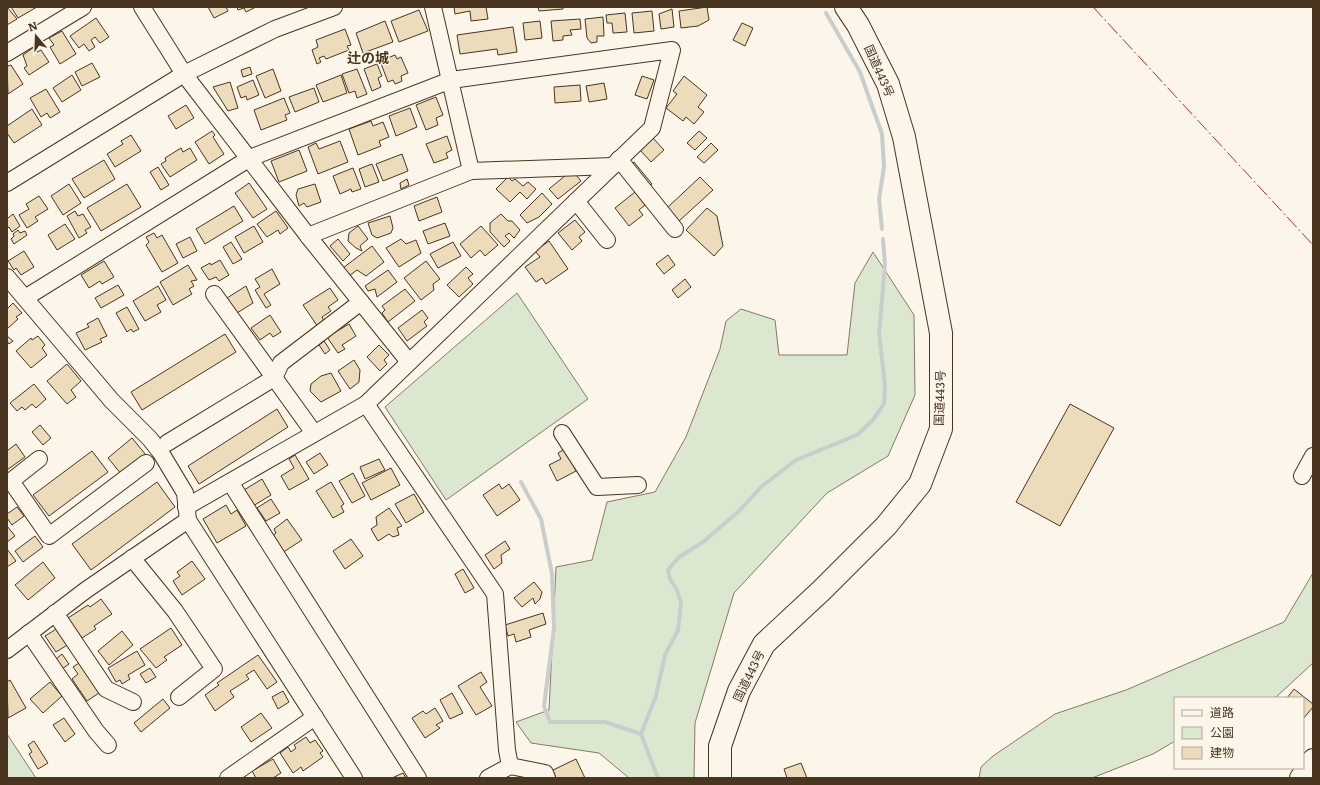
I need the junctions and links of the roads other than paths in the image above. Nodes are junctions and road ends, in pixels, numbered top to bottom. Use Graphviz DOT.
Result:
graph roads {
  1 [pos="83,7"];
  2 [pos="142,7"];
  3 [pos="334,7"];
  4 [pos="433,7"];
  5 [pos="846,7"];
  6 [pos="7,53"];
  7 [pos="184,74"];
  8 [pos="451,80"];
  9 [pos="250,158"];
  10 [pos="616,162"];
  11 [pos="471,171"];
  12 [pos="7,183"];
  13 [pos="576,201"];
  14 [pos="674,229"];
  15 [pos="308,236"];
  16 [pos="607,240"];
  17 [pos="7,277"];
  18 [pos="214,294"];
  19 [pos="25,298"];
  20 [pos="361,302"];
  21 [pos="409,362"];
  22 [pos="274,378"];
  23 [pos="366,404"];
  24 [pos="314,433"];
  25 [pos="562,433"];
  26 [pos="167,443"];
  27 [pos="1313,456"];
  28 [pos="39,459"];
  29 [pos="146,463"];
  30 [pos="1302,476"];
  31 [pos="230,482"];
  32 [pos="638,485"];
  33 [pos="187,514"];
  34 [pos="132,558"];
  35 [pos="55,613"];
  36 [pos="29,633"];
  37 [pos="7,650"];
  38 [pos="179,697"];
  39 [pos="133,702"];
  40 [pos="314,717"];
  41 [pos="108,745"];
  42 [pos="1313,759"];
  43 [pos="510,766"];
  44 [pos="228,778"];
  45 [pos="354,778"];
  46 [pos="418,778"];
  47 [pos="488,778"];
  48 [pos="547,778"];
  49 [pos="720,778"];
  50 [pos="1300,778"];
  1 -- 6 [label="street"];
  2 -- 7 [label="street"];
  3 -- 7 [label="street"];
  4 -- 8 [label="street"];
  5 -- 49 [label="highway, 国道443号"];
  7 -- 9 [label="street"];
  7 -- 12 [label="street"];
  8 -- 9 [label="street"];
  8 -- 10 [label="street"];
  8 -- 11 [label="street"];
  9 -- 15 [label="street"];
  9 -- 19 [label="street"];
  10 -- 11 [label="street"];
  10 -- 13 [label="street"];
  10 -- 14 [label="street"];
  11 -- 15 [label="street"];
  13 -- 16 [label="street"];
  13 -- 21 [label="street"];
  15 -- 20 [label="street"];
  17 -- 19 [label="street"];
  18 -- 22 [label="street"];
  19 -- 33 [label="street"];
  20 -- 21 [label="street"];
  20 -- 22 [label="street"];
  21 -- 23 [label="street"];
  22 -- 24 [label="street"];
  22 -- 26 [label="street"];
  23 -- 24 [label="street"];
  23 -- 43 [label="street"];
  24 -- 31 [label="street"];
  25 -- 32 [label="street"];
  27 -- 30 [label="street"];
  28 -- 29 [label="street"];
  31 -- 33 [label="street"];
  31 -- 46 [label="street"];
  33 -- 34 [label="street"];
  33 -- 40 [label="street"];
  34 -- 35 [label="street"];
  34 -- 38 [label="street"];
  35 -- 36 [label="street"];
  35 -- 39 [label="street"];
  36 -- 37 [label="street"];
  36 -- 41 [label="street"];
  40 -- 44 [label="street"];
  40 -- 45 [label="street"];
  42 -- 50 [label="main road"];
  43 -- 47 [label="street"];
  43 -- 48 [label="street"];
}
